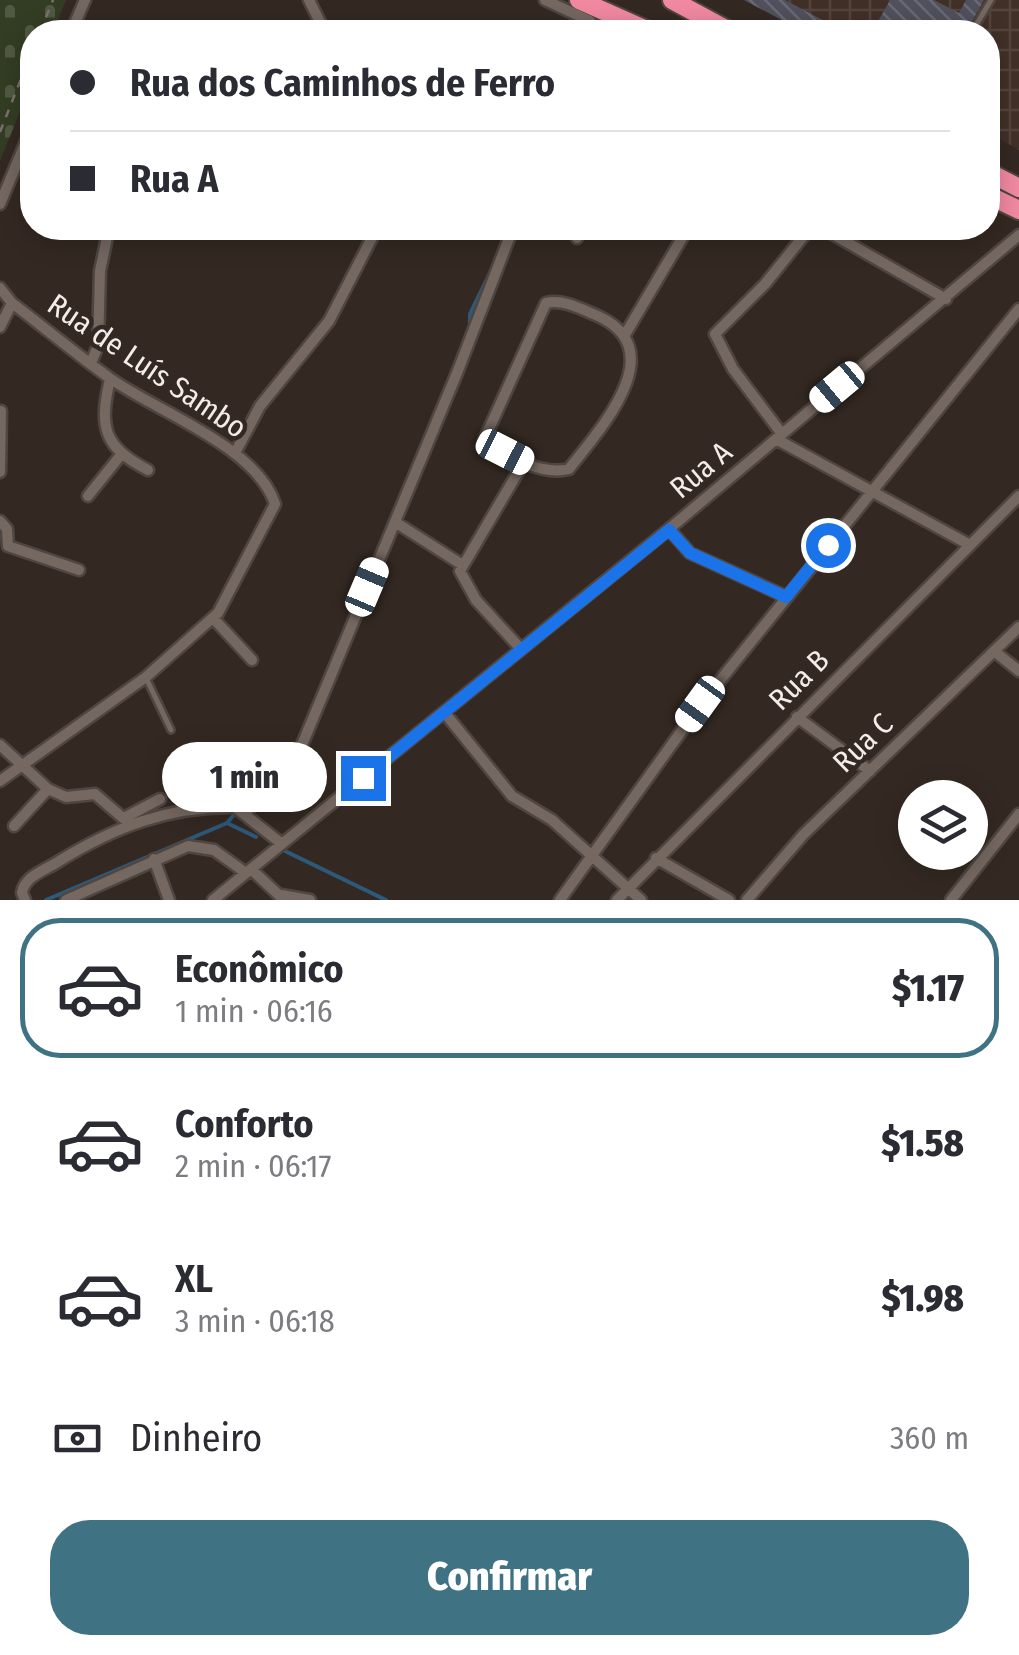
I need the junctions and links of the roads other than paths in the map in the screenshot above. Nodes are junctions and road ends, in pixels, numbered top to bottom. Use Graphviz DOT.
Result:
graph roads {
  1 [pos="545,0"];
  2 [pos="579,0"];
  3 [pos="672,0"];
  4 [pos="586,20"];
  5 [pos="624,20"];
  6 [pos="710,20"];
  7 [pos="20,155"];
  8 [pos="0,204"];
  9 [pos="1019,235"];
  10 [pos="106,240"];
  11 [pos="371,240"];
  12 [pos="507,240"];
  13 [pos="681,240"];
  14 [pos="800,240"];
  15 [pos="843,240"];
  16 [pos="0,288"];
  17 [pos="946,298"];
  18 [pos="12,304"];
  19 [pos="1019,308"];
  20 [pos="0,327"];
  21 [pos="626,334"];
  22 [pos="91,363"];
  23 [pos="110,378"];
  24 [pos="0,409"];
  25 [pos="779,437"];
  26 [pos="235,453"];
  27 [pos="120,456"];
  28 [pos="524,462"];
  29 [pos="148,470"];
  30 [pos="0,472"];
  31 [pos="870,493"];
  32 [pos="88,496"];
  33 [pos="1019,496"];
  34 [pos="0,521"];
  35 [pos="395,522"];
  36 [pos="669,530"];
  37 [pos="970,544"];
  38 [pos="461,564"];
  39 [pos="79,570"];
  40 [pos="786,597"];
  41 [pos="213,618"];
  42 [pos="1019,627"];
  43 [pos="520,650"];
  44 [pos="994,651"];
  45 [pos="252,660"];
  46 [pos="1019,671"];
  47 [pos="146,677"];
  48 [pos="444,712"];
  49 [pos="797,717"];
  50 [pos="171,730"];
  51 [pos="0,745"];
  52 [pos="20,767"];
  53 [pos="870,771"];
  54 [pos="0,782"];
  55 [pos="48,790"];
  56 [pos="160,798"];
  57 [pos="245,813"];
  58 [pos="1019,814"];
  59 [pos="128,821"];
  60 [pos="14,826"];
  61 [pos="282,844"];
  62 [pos="592,853"];
  63 [pos="656,858"];
  64 [pos="154,859"];
  65 [pos="252,869"];
  66 [pos="628,887"];
  67 [pos="23,897"];
  68 [pos="281,898"];
  69 [pos="66,900"];
  70 [pos="169,900"];
  71 [pos="214,900"];
  72 [pos="310,900"];
  73 [pos="560,900"];
  74 [pos="617,900"];
  75 [pos="642,900"];
  76 [pos="729,900"];
  77 [pos="747,900"];
  78 [pos="950,900"];
  1 -- 4 [label="street"];
  2 -- 5 [label="highway"];
  3 -- 6 [label="highway"];
  7 -- 8 [label="street"];
  9 -- 17 [label="street, Rua A"];
  10 -- 22 [label="street"];
  11 -- 26 [label="street"];
  12 -- 35 [label="street"];
  13 -- 21 [label="street"];
  14 -- 25 [label="street"];
  15 -- 17 [label="street"];
  16 -- 18 [label="street, Rua de Luís Sambo"];
  17 -- 25 [label="street, Rua A"];
  18 -- 20 [label="street"];
  18 -- 22 [label="street, Rua de Luís Sambo"];
  19 -- 31 [label="street"];
  21 -- 28 [label="street"];
  21 -- 28 [label="street"];
  22 -- 23 [label="street, Rua de Luís Sambo"];
  23 -- 26 [label="street, Rua de Luís Sambo"];
  23 -- 27 [label="street"];
  24 -- 30 [label="street"];
  25 -- 31 [label="street"];
  25 -- 36 [label="street, Rua A"];
  26 -- 41 [label="street, Rua de Luís Sambo"];
  27 -- 29 [label="street"];
  27 -- 32 [label="street"];
  28 -- 38 [label="street"];
  31 -- 37 [label="street"];
  31 -- 40 [label="street"];
  33 -- 37 [label="street, Rua B"];
  34 -- 39 [label="street"];
  35 -- 38 [label="street"];
  35 -- 57 [label="street"];
  36 -- 40 [label="street"];
  36 -- 43 [label="street, Rua A"];
  37 -- 49 [label="street, Rua B"];
  38 -- 43 [label="street"];
  40 -- 62 [label="street"];
  41 -- 45 [label="street"];
  41 -- 47 [label="street, Rua de Luís Sambo"];
  42 -- 44 [label="street, Rua C"];
  43 -- 48 [label="street, Rua A"];
  44 -- 46 [label="street"];
  44 -- 53 [label="street, Rua C"];
  47 -- 50 [label="lane"];
  47 -- 52 [label="street, Rua de Luís Sambo"];
  48 -- 61 [label="street, Rua A"];
  48 -- 62 [label="street"];
  49 -- 53 [label="street"];
  49 -- 63 [label="street, Rua B"];
  51 -- 52 [label="street"];
  52 -- 54 [label="street, Rua de Luís Sambo"];
  52 -- 55 [label="street"];
  53 -- 77 [label="street, Rua C"];
  55 -- 59 [label="street"];
  55 -- 60 [label="street"];
  56 -- 59 [label="street"];
  57 -- 59 [label="street"];
  57 -- 61 [label="street"];
  58 -- 78 [label="street"];
  59 -- 67 [label="street"];
  61 -- 65 [label="street, Rua A"];
  62 -- 66 [label="street"];
  62 -- 73 [label="street"];
  63 -- 66 [label="street, Rua B"];
  63 -- 76 [label="street"];
  64 -- 65 [label="street"];
  64 -- 69 [label="street"];
  64 -- 70 [label="street"];
  65 -- 68 [label="street"];
  65 -- 71 [label="street"];
  66 -- 74 [label="street, Rua B"];
  66 -- 75 [label="street"];
  68 -- 72 [label="street"];
}
